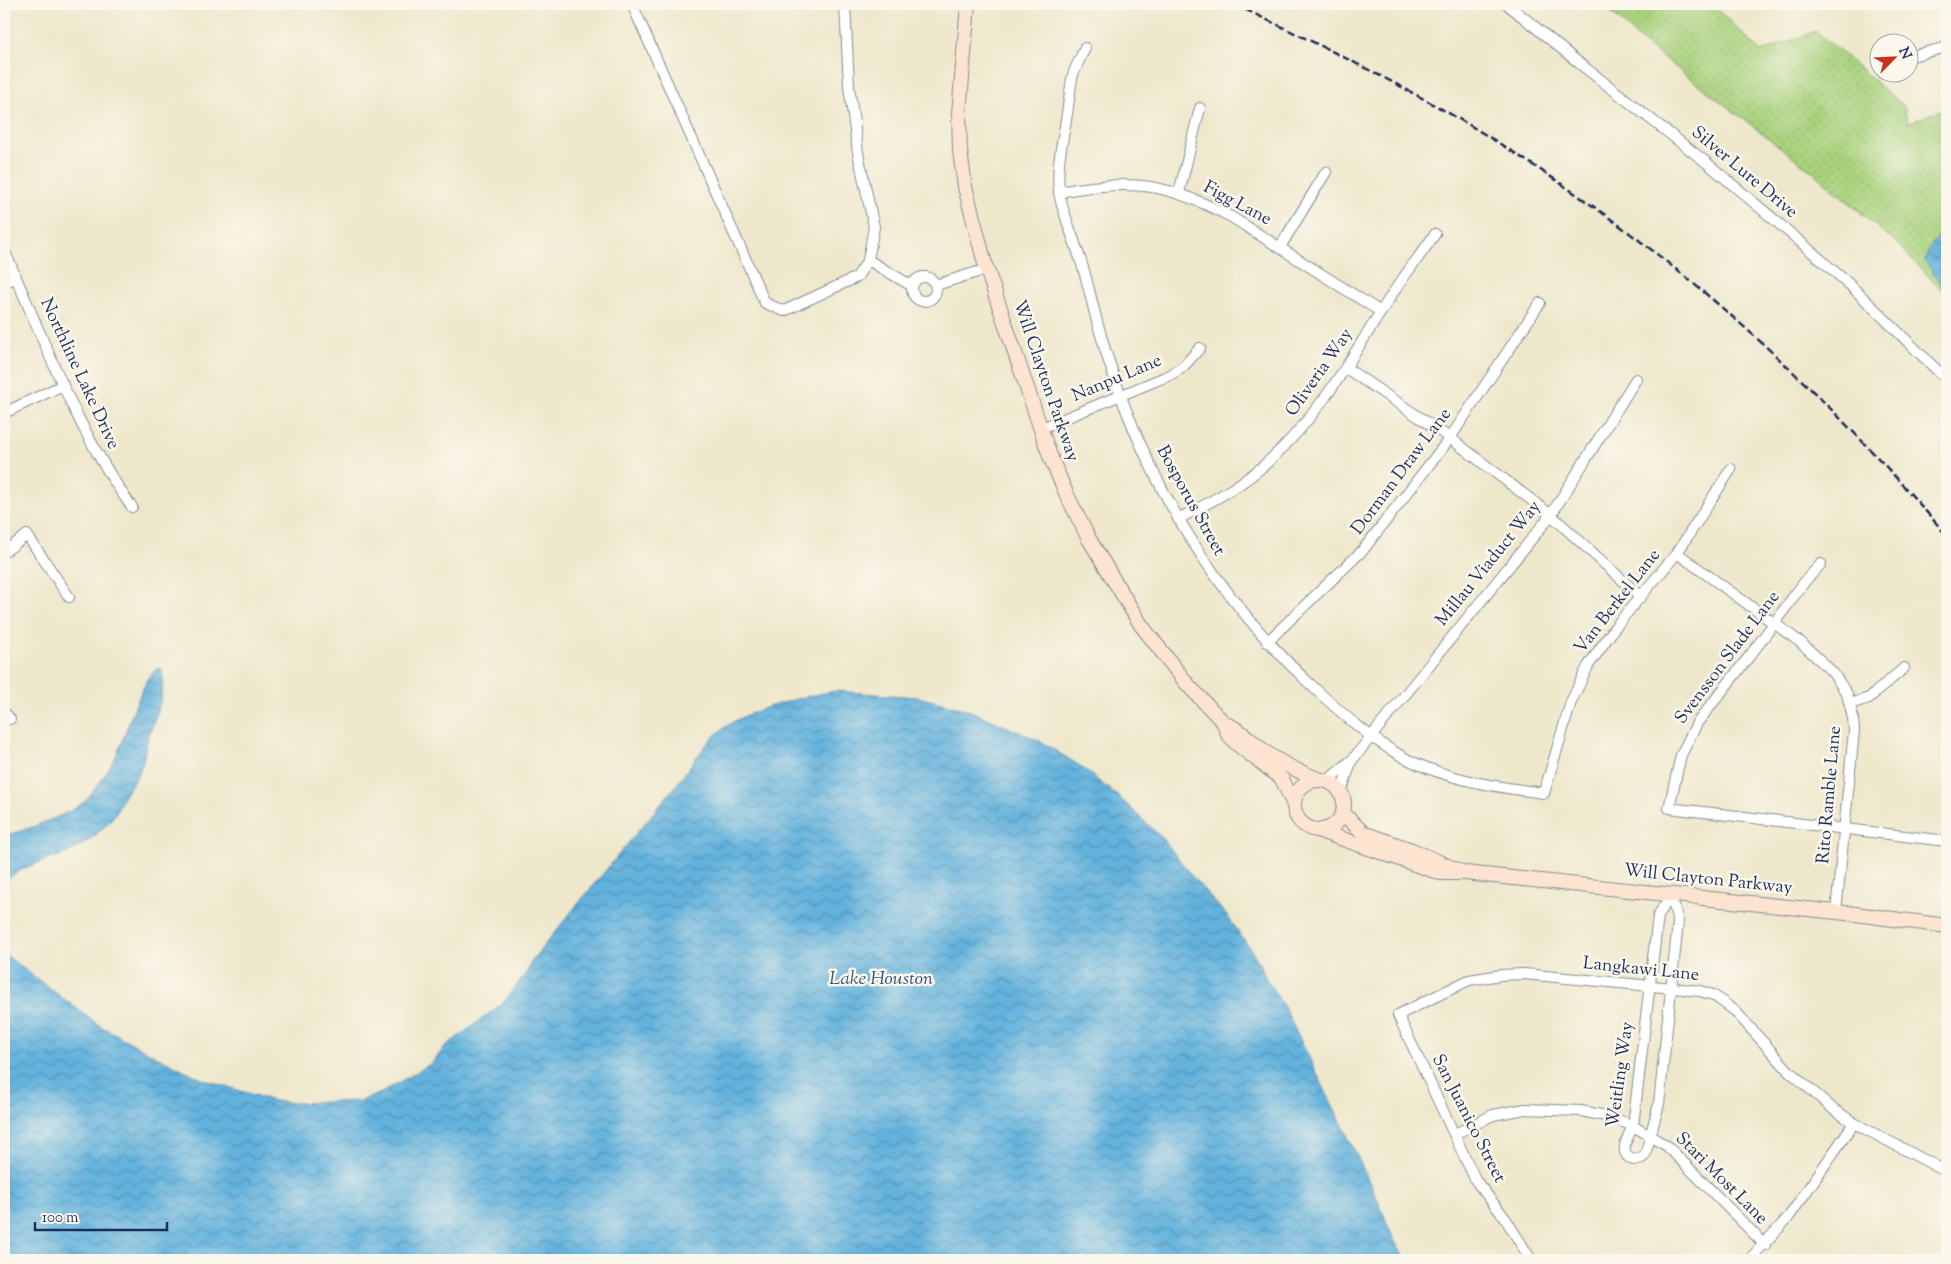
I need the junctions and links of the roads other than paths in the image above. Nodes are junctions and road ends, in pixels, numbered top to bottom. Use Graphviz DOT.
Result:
graph roads {
  1 [pos="632,4"];
  2 [pos="845,4"];
  3 [pos="968,4"];
  4 [pos="1508,4"];
  5 [pos="1947,47"];
  6 [pos="1085,48"];
  7 [pos="1918,54"];
  8 [pos="1200,108"];
  9 [pos="1326,172"];
  10 [pos="1059,192"];
  11 [pos="1179,193"];
  12 [pos="1435,234"];
  13 [pos="1280,247"];
  14 [pos="4,250"];
  15 [pos="868,260"];
  16 [pos="987,269"];
  17 [pos="16,277"];
  18 [pos="4,283"];
  19 [pos="936,285"];
  20 [pos="912,286"];
  21 [pos="1540,303"];
  22 [pos="1381,312"];
  23 [pos="1200,348"];
  24 [pos="1346,368"];
  25 [pos="1636,379"];
  26 [pos="1947,380"];
  27 [pos="63,385"];
  28 [pos="1120,397"];
  29 [pos="4,413"];
  30 [pos="1039,428"];
  31 [pos="1450,438"];
  32 [pos="1731,469"];
  33 [pos="132,507"];
  34 [pos="1551,516"];
  35 [pos="1178,519"];
  36 [pos="4,552"];
  37 [pos="1677,553"];
  38 [pos="1821,564"];
  39 [pos="69,597"];
  40 [pos="1641,597"];
  41 [pos="1774,623"];
  42 [pos="1267,642"];
  43 [pos="1904,668"];
  44 [pos="1850,704"];
  45 [pos="1224,723"];
  46 [pos="1370,736"];
  47 [pos="1353,759"];
  48 [pos="1324,781"];
  49 [pos="1341,793"];
  50 [pos="1544,793"];
  51 [pos="1294,805"];
  52 [pos="1343,813"];
  53 [pos="1317,830"];
  54 [pos="1844,830"];
  55 [pos="1947,841"];
  56 [pos="1465,873"];
  57 [pos="1671,894"];
  58 [pos="1836,912"];
  59 [pos="1947,926"];
  60 [pos="1649,985"];
  61 [pos="1673,988"];
  62 [pos="1398,1015"];
  63 [pos="1854,1123"];
  64 [pos="1633,1126"];
  65 [pos="1455,1134"];
  66 [pos="1651,1135"];
  67 [pos="1947,1172"];
  68 [pos="1765,1245"];
  69 [pos="1531,1260"];
  70 [pos="1749,1260"];
  1 -- 15 [label="street"];
  2 -- 15 [label="street"];
  3 -- 16 [label="street, Will Clayton Parkway"];
  4 -- 26 [label="street, Silver Lure Drive"];
  5 -- 7 [label="street"];
  6 -- 10 [label="street, Bosporus Street"];
  8 -- 11 [label="street"];
  9 -- 13 [label="street"];
  10 -- 11 [label="street, Figg Lane"];
  10 -- 28 [label="street, Bosporus Street"];
  11 -- 13 [label="street, Figg Lane"];
  12 -- 22 [label="street, Oliveria Way"];
  13 -- 22 [label="street, Figg Lane"];
  14 -- 17 [label="street, Northline Lake Drive"];
  15 -- 20 [label="street"];
  16 -- 19 [label="street"];
  16 -- 30 [label="street, Will Clayton Parkway"];
  17 -- 18 [label="street"];
  17 -- 27 [label="street, Northline Lake Drive"];
  19 -- 20 [label="street"];
  19 -- 20 [label="street"];
  21 -- 31 [label="street, Dorman Draw Lane"];
  22 -- 24 [label="street, Oliveria Way"];
  23 -- 28 [label="street, Nanpu Lane"];
  24 -- 31 [label="street"];
  24 -- 35 [label="street, Oliveria Way"];
  25 -- 34 [label="street, Millau Viaduct Way"];
  27 -- 29 [label="street"];
  27 -- 33 [label="street, Northline Lake Drive"];
  28 -- 30 [label="street, Nanpu Lane"];
  28 -- 35 [label="street, Bosporus Street"];
  30 -- 45 [label="street, Will Clayton Parkway"];
  31 -- 34 [label="street"];
  31 -- 42 [label="street, Dorman Draw Lane"];
  32 -- 37 [label="street, Van Berkel Lane"];
  34 -- 40 [label="street"];
  34 -- 46 [label="street, Millau Viaduct Way"];
  35 -- 42 [label="street, Bosporus Street"];
  36 -- 39 [label="street"];
  37 -- 40 [label="street, Van Berkel Lane"];
  37 -- 41 [label="street, Rito Ramble Lane"];
  38 -- 41 [label="street, Svensson Slade Lane"];
  40 -- 50 [label="street, Van Berkel Lane"];
  41 -- 44 [label="street, Rito Ramble Lane"];
  41 -- 54 [label="street, Svensson Slade Lane"];
  42 -- 46 [label="street, Bosporus Street"];
  43 -- 44 [label="street"];
  44 -- 54 [label="street, Rito Ramble Lane"];
  45 -- 48 [label="street, Will Clayton Parkway"];
  45 -- 51 [label="street, Will Clayton Parkway"];
  46 -- 47 [label="street, Millau Viaduct Way"];
  46 -- 50 [label="street, Bosporus Street"];
  47 -- 48 [label="street, Millau Viaduct Way"];
  47 -- 49 [label="street, Millau Viaduct Way"];
  48 -- 49 [label="street"];
  48 -- 51 [label="street"];
  49 -- 52 [label="street"];
  51 -- 53 [label="street"];
  52 -- 53 [label="street"];
  52 -- 56 [label="street, Will Clayton Parkway"];
  53 -- 56 [label="street, Will Clayton Parkway"];
  54 -- 55 [label="street"];
  54 -- 58 [label="street, Rito Ramble Lane"];
  56 -- 57 [label="street, Will Clayton Parkway"];
  57 -- 58 [label="street, Will Clayton Parkway"];
  57 -- 60 [label="street, Weitling Way"];
  57 -- 61 [label="street, Weitling Way"];
  58 -- 59 [label="street, Will Clayton Parkway"];
  60 -- 61 [label="street, Langkawi Lane"];
  60 -- 62 [label="street, Langkawi Lane"];
  60 -- 64 [label="street, Weitling Way"];
  61 -- 63 [label="street, Langkawi Lane"];
  61 -- 66 [label="street, Weitling Way"];
  62 -- 65 [label="street, San Juanico Street"];
  63 -- 67 [label="street, Langkawi Lane"];
  63 -- 68 [label="street"];
  64 -- 65 [label="street, Stari Most Lane"];
  64 -- 66 [label="street, Stari Most Lane"];
  64 -- 66 [label="street, Weitling Way"];
  65 -- 69 [label="street, San Juanico Street"];
  66 -- 68 [label="street, Stari Most Lane"];
  68 -- 70 [label="street"];
}
